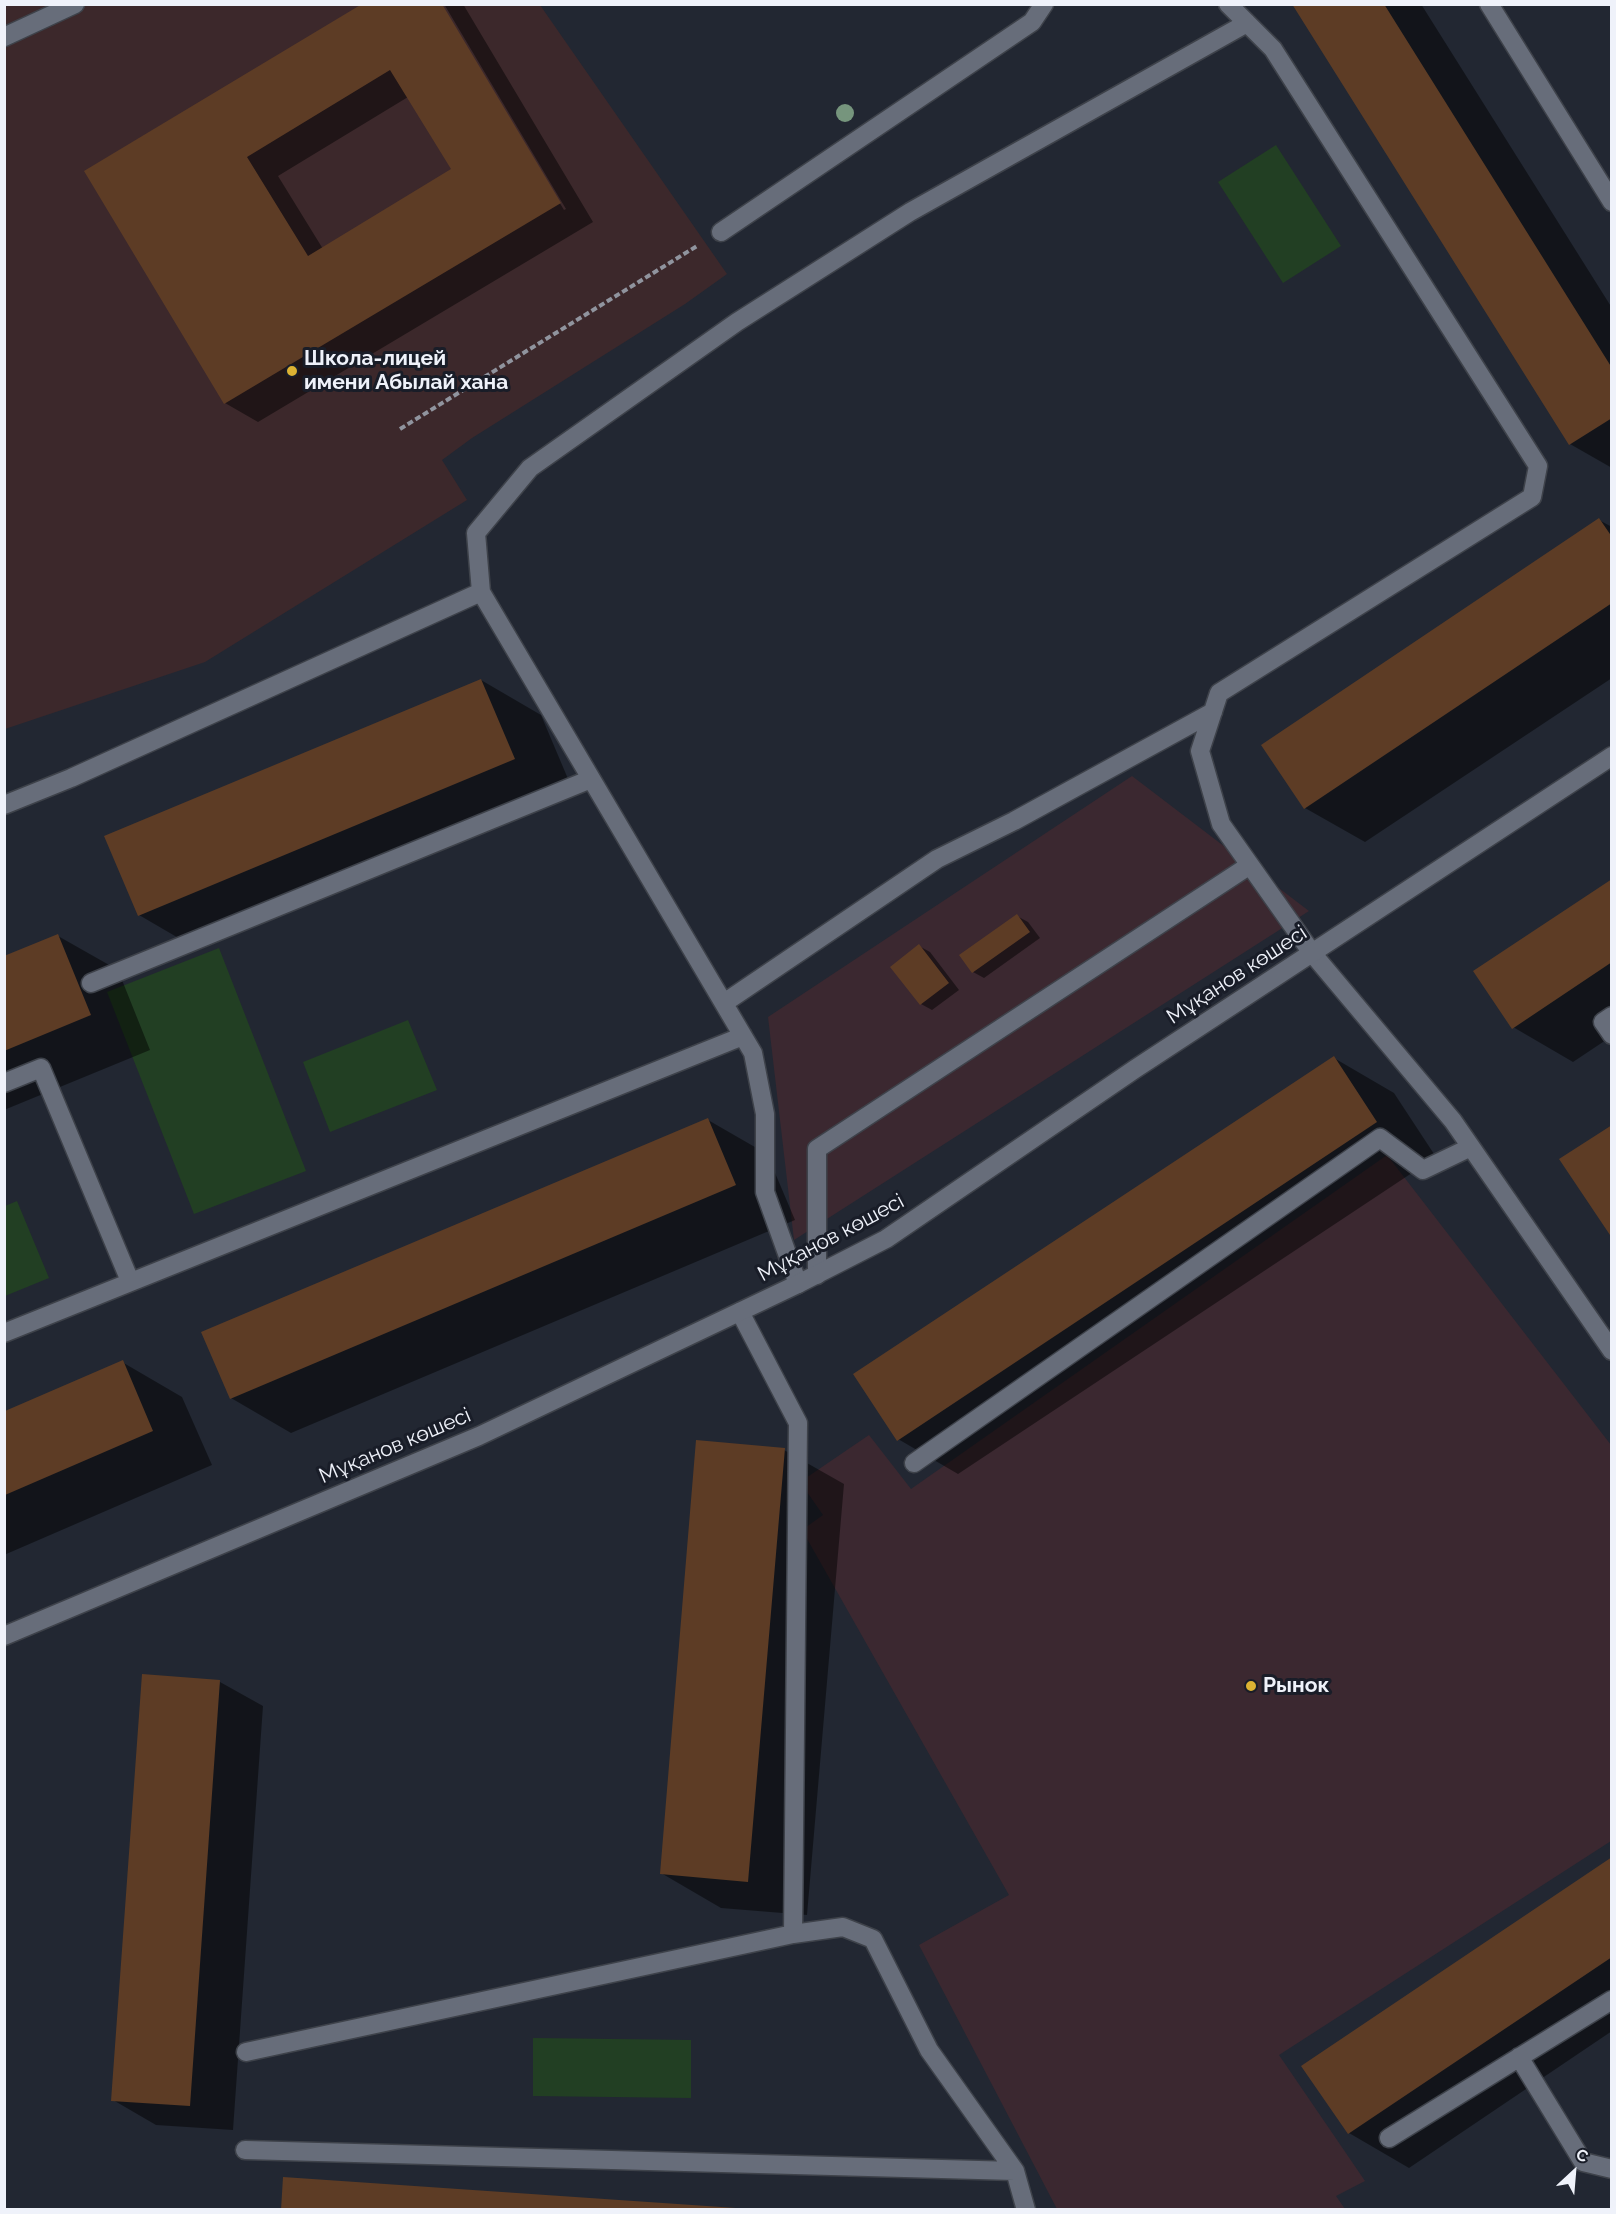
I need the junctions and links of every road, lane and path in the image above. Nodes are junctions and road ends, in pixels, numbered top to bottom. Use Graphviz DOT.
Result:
graph roads {
  1 [pos="75,4"];
  2 [pos="1044,4"];
  3 [pos="1228,4"];
  4 [pos="1489,4"];
  5 [pos="1247,23"];
  6 [pos="4,37"];
  7 [pos="1611,202"];
  8 [pos="721,232"];
  9 [pos="400,429"];
  10 [pos="481,592"];
  11 [pos="1213,712"];
  12 [pos="1611,756"];
  13 [pos="591,779"];
  14 [pos="4,805"];
  15 [pos="1250,865"];
  16 [pos="1312,953"];
  17 [pos="91,983"];
  18 [pos="724,1003"];
  19 [pos="1611,1016"];
  20 [pos="1611,1035"];
  21 [pos="743,1036"];
  22 [pos="4,1083"];
  23 [pos="1471,1147"];
  24 [pos="817,1275"];
  25 [pos="130,1281"];
  26 [pos="798,1284"];
  27 [pos="740,1312"];
  28 [pos="4,1333"];
  29 [pos="1611,1351"];
  30 [pos="914,1463"];
  31 [pos="4,1636"];
  32 [pos="793,1934"];
  33 [pos="1611,2000"];
  34 [pos="246,2052"];
  35 [pos="1519,2057"];
  36 [pos="1389,2138"];
  37 [pos="245,2150"];
  38 [pos="1611,2169"];
  39 [pos="1015,2171"];
  40 [pos="1026,2210"];
  1 -- 6 [label="street"];
  2 -- 8 [label="street"];
  3 -- 5 [label="street"];
  4 -- 7 [label="street"];
  5 -- 10 [label="street"];
  5 -- 11 [label="street"];
  8 -- 9 [label="path"];
  10 -- 13 [label="street"];
  10 -- 14 [label="street"];
  11 -- 15 [label="street"];
  11 -- 18 [label="street"];
  12 -- 16 [label="street, Мұқанов көшесі"];
  13 -- 17 [label="street"];
  13 -- 18 [label="street"];
  15 -- 16 [label="street"];
  15 -- 24 [label="street"];
  16 -- 23 [label="street"];
  16 -- 24 [label="street, Мұқанов көшесі"];
  18 -- 21 [label="street"];
  19 -- 20 [label="street"];
  21 -- 25 [label="street"];
  21 -- 26 [label="street"];
  22 -- 25 [label="street"];
  23 -- 29 [label="street"];
  23 -- 30 [label="street"];
  24 -- 26 [label="street, Мұқанов көшесі"];
  25 -- 28 [label="street"];
  26 -- 27 [label="street, Мұқанов көшесі"];
  27 -- 31 [label="street, Мұқанов көшесі"];
  27 -- 32 [label="street"];
  32 -- 34 [label="street"];
  32 -- 39 [label="street"];
  33 -- 35 [label="street"];
  35 -- 36 [label="street"];
  35 -- 38 [label="street"];
  37 -- 39 [label="street"];
  39 -- 40 [label="street"];
}
